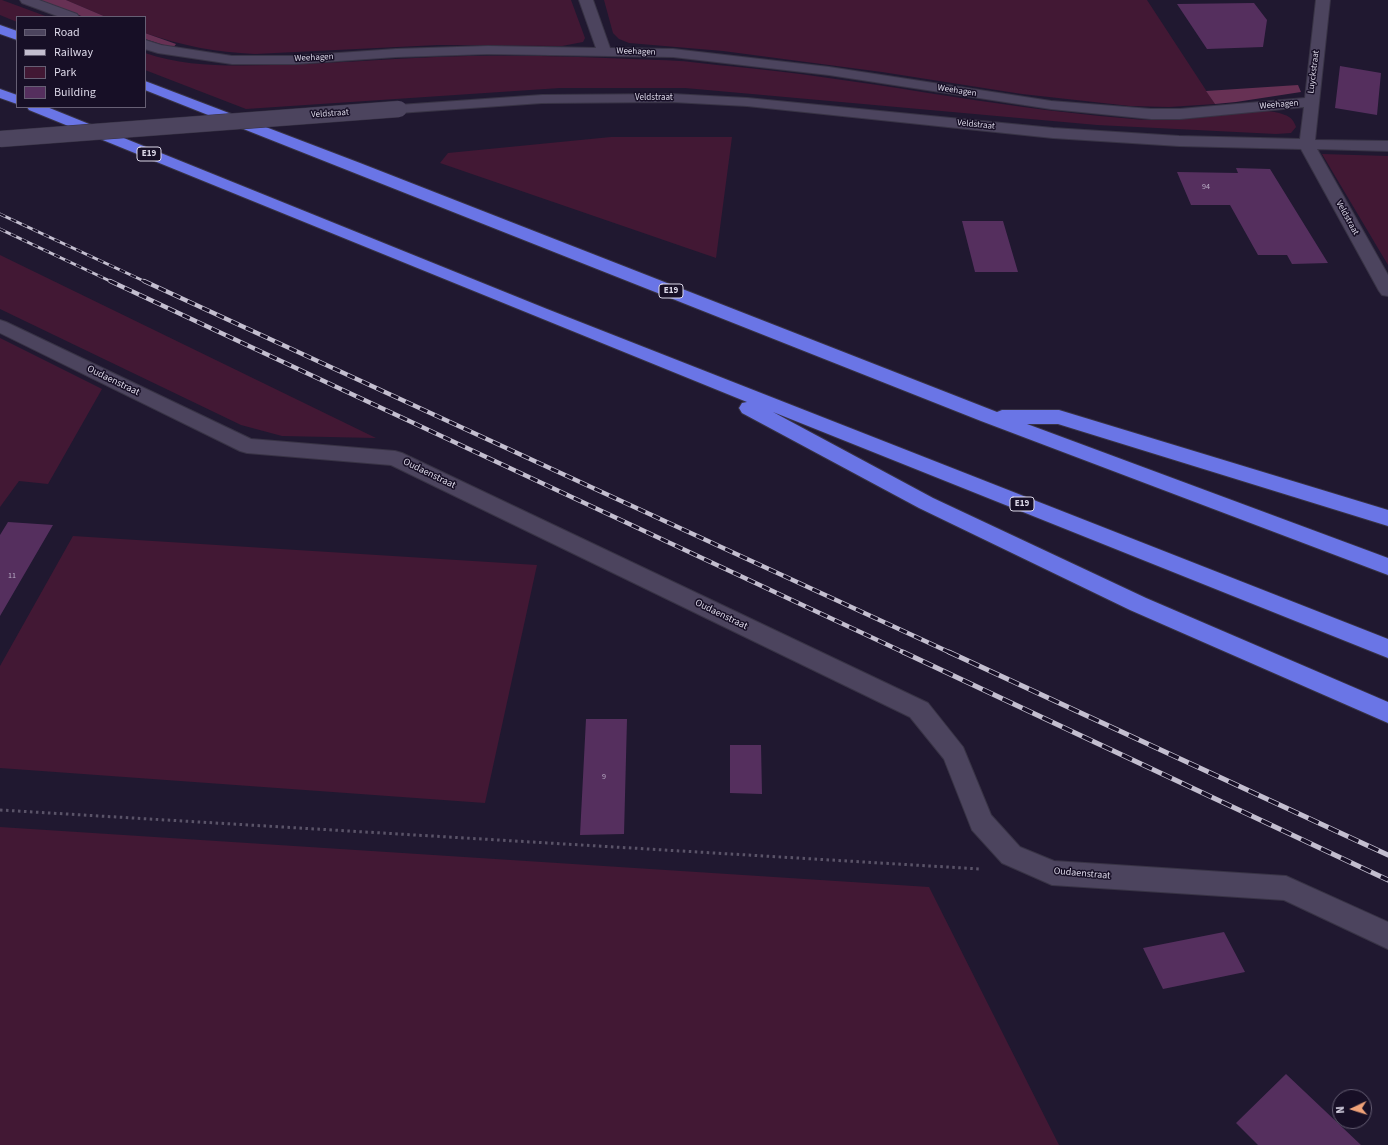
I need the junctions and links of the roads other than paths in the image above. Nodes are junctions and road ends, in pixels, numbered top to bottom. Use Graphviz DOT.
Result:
graph roads {
  1 [pos="27,0"];
  2 [pos="586,0"];
  3 [pos="1323,0"];
  4 [pos="69,16"];
  5 [pos="0,29"];
  6 [pos="16,36"];
  7 [pos="146,44"];
  8 [pos="604,51"];
  9 [pos="146,85"];
  10 [pos="0,93"];
  11 [pos="16,100"];
  12 [pos="1311,102"];
  13 [pos="36,108"];
  14 [pos="0,139"];
  15 [pos="1307,145"];
  16 [pos="1388,146"];
  17 [pos="1388,291"];
  18 [pos="0,326"];
  19 [pos="656,359"];
  20 [pos="988,416"];
  21 [pos="1388,518"];
  22 [pos="1388,567"];
  23 [pos="1388,649"];
  24 [pos="1388,714"];
  25 [pos="1388,936"];
  1 -- 4 [label="street"];
  2 -- 8 [label="street, Weehagen"];
  3 -- 12 [label="street, Luyckstraat"];
  5 -- 6 [label="highway"];
  7 -- 8 [label="street, Weehagen"];
  8 -- 12 [label="street, Weehagen"];
  9 -- 20 [label="highway, E19"];
  10 -- 11 [label="highway"];
  12 -- 15 [label="street, Luyckstraat"];
  13 -- 19 [label="highway, E19"];
  14 -- 15 [label="street, Veldstraat, bridge"];
  15 -- 16 [label="street, Veldstraat"];
  15 -- 17 [label="street, Veldstraat"];
  18 -- 25 [label="street, Oudaenstraat"];
  19 -- 23 [label="highway, E19"];
  19 -- 24 [label="highway"];
  20 -- 21 [label="highway"];
  20 -- 22 [label="highway, E19"];
}
